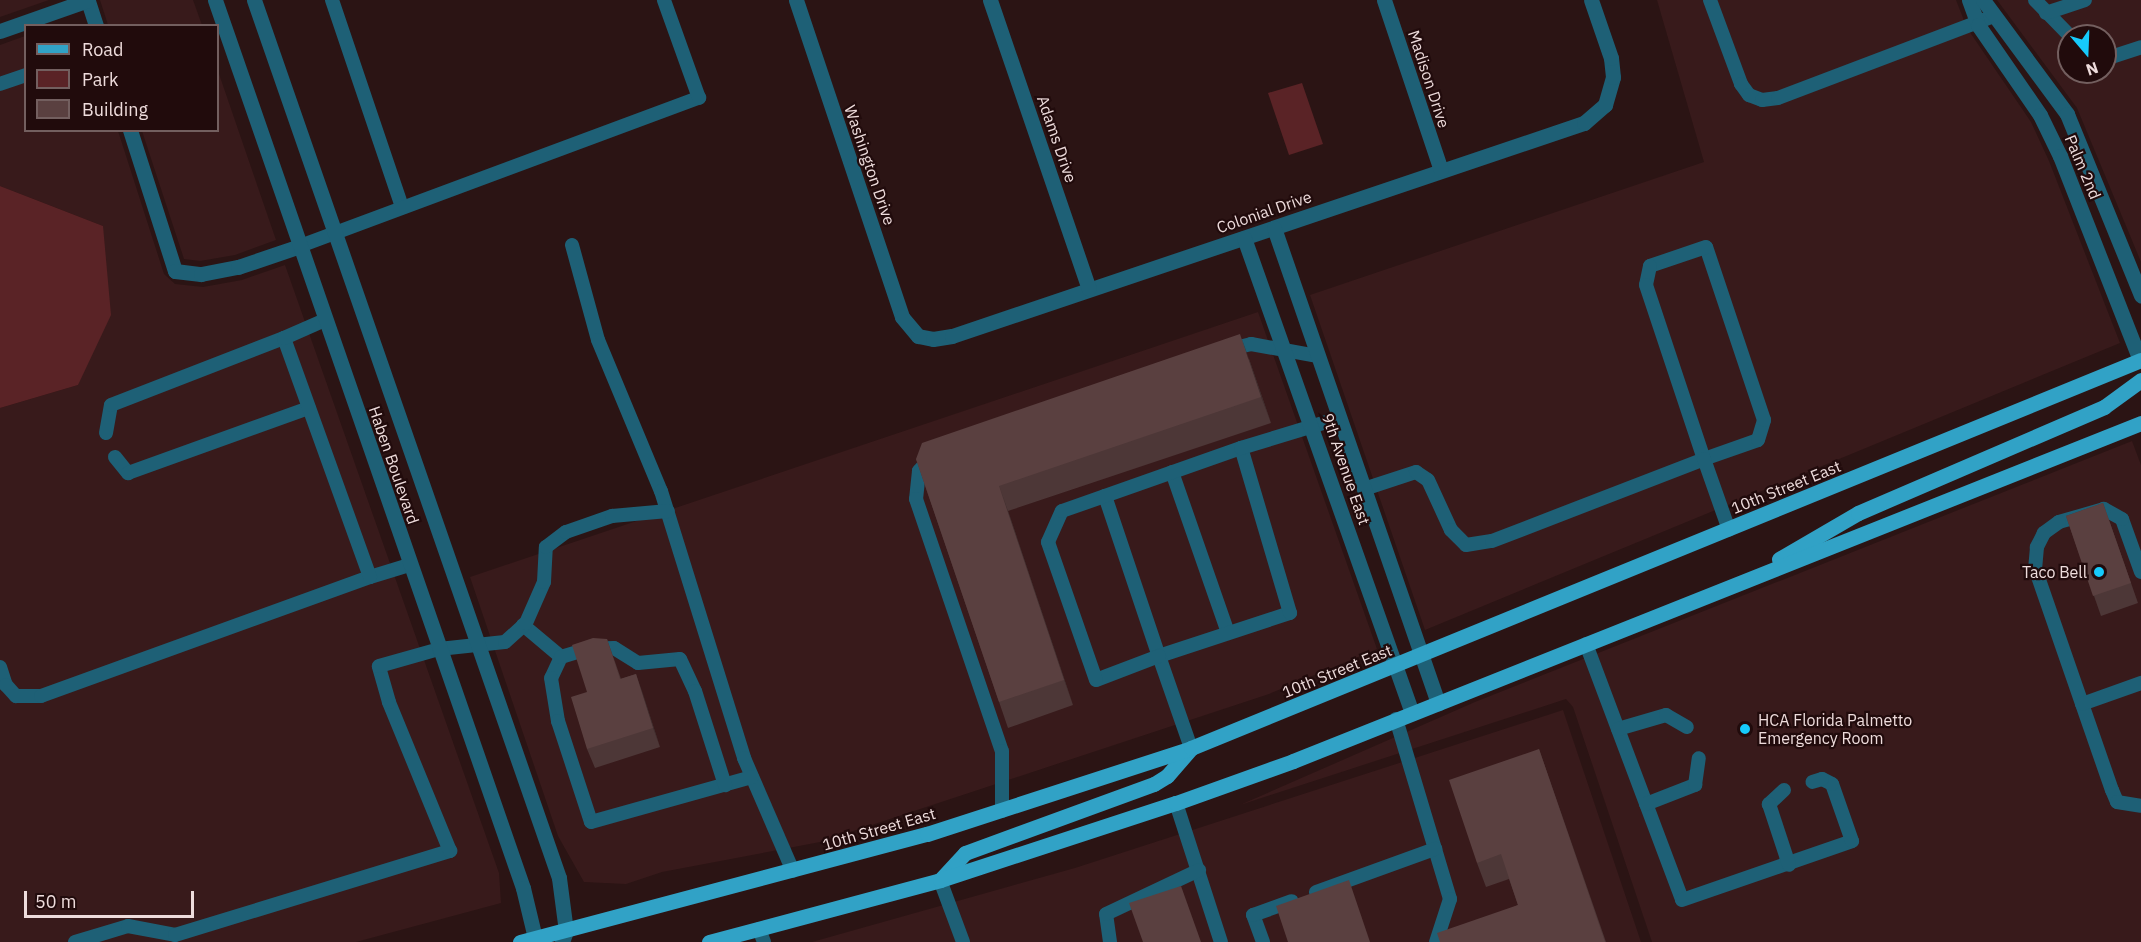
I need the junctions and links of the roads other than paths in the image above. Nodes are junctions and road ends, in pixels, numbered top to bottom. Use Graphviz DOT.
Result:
graph roads {
  1 [pos="88,0"];
  2 [pos="215,0"];
  3 [pos="254,0"];
  4 [pos="332,0"];
  5 [pos="664,0"];
  6 [pos="796,0"];
  7 [pos="1008,0"];
  8 [pos="1384,0"];
  9 [pos="1591,0"];
  10 [pos="1710,0"];
  11 [pos="1969,0"];
  12 [pos="1983,0"];
  13 [pos="2035,0"];
  14 [pos="2085,0"];
  15 [pos="991,3"];
  16 [pos="2046,13"];
  17 [pos="1994,15"];
  18 [pos="95,24"];
  19 [pos="2057,24"];
  20 [pos="1978,25"];
  21 [pos="0,31"];
  22 [pos="2141,47"];
  23 [pos="2117,55"];
  24 [pos="24,76"];
  25 [pos="0,84"];
  26 [pos="131,132"];
  27 [pos="1441,170"];
  28 [pos="402,207"];
  29 [pos="1274,228"];
  30 [pos="333,233"];
  31 [pos="1245,238"];
  32 [pos="573,245"];
  33 [pos="300,246"];
  34 [pos="1089,289"];
  35 [pos="2141,295"];
  36 [pos="326,320"];
  37 [pos="918,336"];
  38 [pos="284,338"];
  39 [pos="1285,351"];
  40 [pos="1216,354"];
  41 [pos="1318,356"];
  42 [pos="2140,360"];
  43 [pos="2141,380"];
  44 [pos="309,408"];
  45 [pos="1340,418"];
  46 [pos="2140,424"];
  47 [pos="1312,428"];
  48 [pos="106,433"];
  49 [pos="1241,448"];
  50 [pos="944,450"];
  51 [pos="115,457"];
  52 [pos="1704,459"];
  53 [pos="1172,472"];
  54 [pos="1364,489"];
  55 [pos="1105,496"];
  56 [pos="668,512"];
  57 [pos="1729,530"];
  58 [pos="409,565"];
  59 [pos="2141,572"];
  60 [pos="370,577"];
  61 [pos="1735,585"];
  62 [pos="523,625"];
  63 [pos="1228,633"];
  64 [pos="1586,644"];
  65 [pos="479,647"];
  66 [pos="439,649"];
  67 [pos="1159,656"];
  68 [pos="1421,656"];
  69 [pos="561,657"];
  70 [pos="0,667"];
  71 [pos="1396,667"];
  72 [pos="2141,682"];
  73 [pos="1438,703"];
  74 [pos="2082,704"];
  75 [pos="1412,713"];
  76 [pos="1396,719"];
  77 [pos="1688,727"];
  78 [pos="1618,729"];
  79 [pos="1191,748"];
  80 [pos="1699,758"];
  81 [pos="752,777"];
  82 [pos="1812,782"];
  83 [pos="725,784"];
  84 [pos="1784,790"];
  85 [pos="1176,803"];
  86 [pos="1646,804"];
  87 [pos="2141,806"];
  88 [pos="1002,811"];
  89 [pos="1435,849"];
  90 [pos="1789,865"];
  91 [pos="1199,870"];
  92 [pos="793,871"];
  93 [pos="940,880"];
  94 [pos="761,935"];
  95 [pos="564,936"];
  96 [pos="531,941"];
  97 [pos="75,942"];
  98 [pos="709,942"];
  99 [pos="963,942"];
  100 [pos="1110,942"];
  101 [pos="1221,942"];
  102 [pos="1263,942"];
  103 [pos="1436,942"];
  1 -- 18 [label="street"];
  1 -- 21 [label="street"];
  2 -- 33 [label="street, Haben Boulevard"];
  3 -- 30 [label="street, Haben Boulevard"];
  4 -- 28 [label="lane"];
  5 -- 28 [label="lane"];
  6 -- 37 [label="street, Washington Drive"];
  7 -- 15 [label="street"];
  8 -- 27 [label="street, Madison Drive"];
  9 -- 27 [label="street, Colonial Drive"];
  10 -- 20 [label="lane"];
  11 -- 20 [label="street, Palm 2nd"];
  12 -- 17 [label="street, Palm 2nd"];
  13 -- 16 [label="lane"];
  14 -- 16 [label="lane"];
  15 -- 34 [label="street, Adams Drive"];
  16 -- 19 [label="lane"];
  17 -- 20 [label="lane"];
  17 -- 35 [label="street, Palm 2nd"];
  20 -- 42 [label="street, Palm 2nd"];
  22 -- 23 [label="lane"];
  24 -- 25 [label="lane"];
  26 -- 33 [label="street"];
  27 -- 29 [label="street, Colonial Drive"];
  28 -- 30 [label="lane"];
  29 -- 31 [label="street, Colonial Drive"];
  29 -- 41 [label="street, 9th Avenue East"];
  30 -- 33 [label="lane"];
  30 -- 65 [label="street, Haben Boulevard"];
  31 -- 34 [label="street, Colonial Drive"];
  31 -- 39 [label="street, 9th Avenue East"];
  32 -- 56 [label="lane"];
  33 -- 36 [label="street, Haben Boulevard"];
  34 -- 37 [label="street, Colonial Drive"];
  36 -- 38 [label="lane"];
  36 -- 58 [label="street, Haben Boulevard"];
  38 -- 44 [label="lane"];
  38 -- 48 [label="lane"];
  39 -- 40 [label="lane"];
  39 -- 41 [label="lane"];
  39 -- 47 [label="street, 9th Avenue East"];
  41 -- 45 [label="street, 9th Avenue East"];
  42 -- 57 [label="main road, 10th Street East"];
  43 -- 61 [label="main road"];
  44 -- 51 [label="lane"];
  44 -- 60 [label="lane"];
  45 -- 47 [label="lane"];
  45 -- 54 [label="street, 9th Avenue East"];
  46 -- 61 [label="main road"];
  47 -- 49 [label="lane"];
  47 -- 71 [label="street, 9th Avenue East"];
  49 -- 53 [label="lane"];
  49 -- 63 [label="lane"];
  50 -- 88 [label="lane"];
  52 -- 52 [label="lane"];
  52 -- 54 [label="lane"];
  52 -- 57 [label="lane"];
  53 -- 55 [label="lane"];
  53 -- 63 [label="lane"];
  54 -- 68 [label="street, 9th Avenue East"];
  55 -- 67 [label="lane"];
  55 -- 67 [label="lane"];
  56 -- 62 [label="lane"];
  56 -- 81 [label="lane"];
  57 -- 68 [label="main road, 10th Street East"];
  58 -- 60 [label="lane"];
  58 -- 66 [label="street, Haben Boulevard"];
  59 -- 74 [label="lane"];
  60 -- 70 [label="lane"];
  61 -- 64 [label="main road"];
  62 -- 65 [label="lane"];
  62 -- 69 [label="lane"];
  63 -- 67 [label="lane"];
  64 -- 73 [label="main road"];
  64 -- 78 [label="lane"];
  65 -- 66 [label="lane"];
  65 -- 95 [label="street, Haben Boulevard"];
  66 -- 96 [label="street, Haben Boulevard"];
  66 -- 97 [label="lane"];
  67 -- 79 [label="lane"];
  68 -- 71 [label="main road, 10th Street East"];
  68 -- 73 [label="street, 9th Avenue East"];
  69 -- 83 [label="lane"];
  69 -- 83 [label="lane"];
  71 -- 75 [label="street, 9th Avenue East"];
  71 -- 79 [label="main road, 10th Street East"];
  72 -- 74 [label="lane"];
  73 -- 75 [label="main road"];
  74 -- 87 [label="lane"];
  75 -- 76 [label="main road"];
  76 -- 85 [label="main road"];
  76 -- 89 [label="lane"];
  77 -- 78 [label="lane"];
  78 -- 86 [label="lane"];
  79 -- 88 [label="main road, 10th Street East"];
  79 -- 93 [label="main road"];
  80 -- 86 [label="lane"];
  81 -- 83 [label="lane"];
  81 -- 92 [label="lane"];
  82 -- 90 [label="lane"];
  84 -- 90 [label="lane"];
  85 -- 91 [label="lane"];
  85 -- 93 [label="main road"];
  86 -- 90 [label="lane"];
  88 -- 92 [label="main road, 10th Street East"];
  89 -- 102 [label="lane"];
  89 -- 103 [label="lane"];
  91 -- 100 [label="lane"];
  91 -- 101 [label="lane"];
  92 -- 95 [label="main road, 10th Street East"];
  93 -- 94 [label="main road"];
  93 -- 99 [label="lane"];
  94 -- 98 [label="main road"];
  95 -- 96 [label="main road, 10th Street East"];
}
